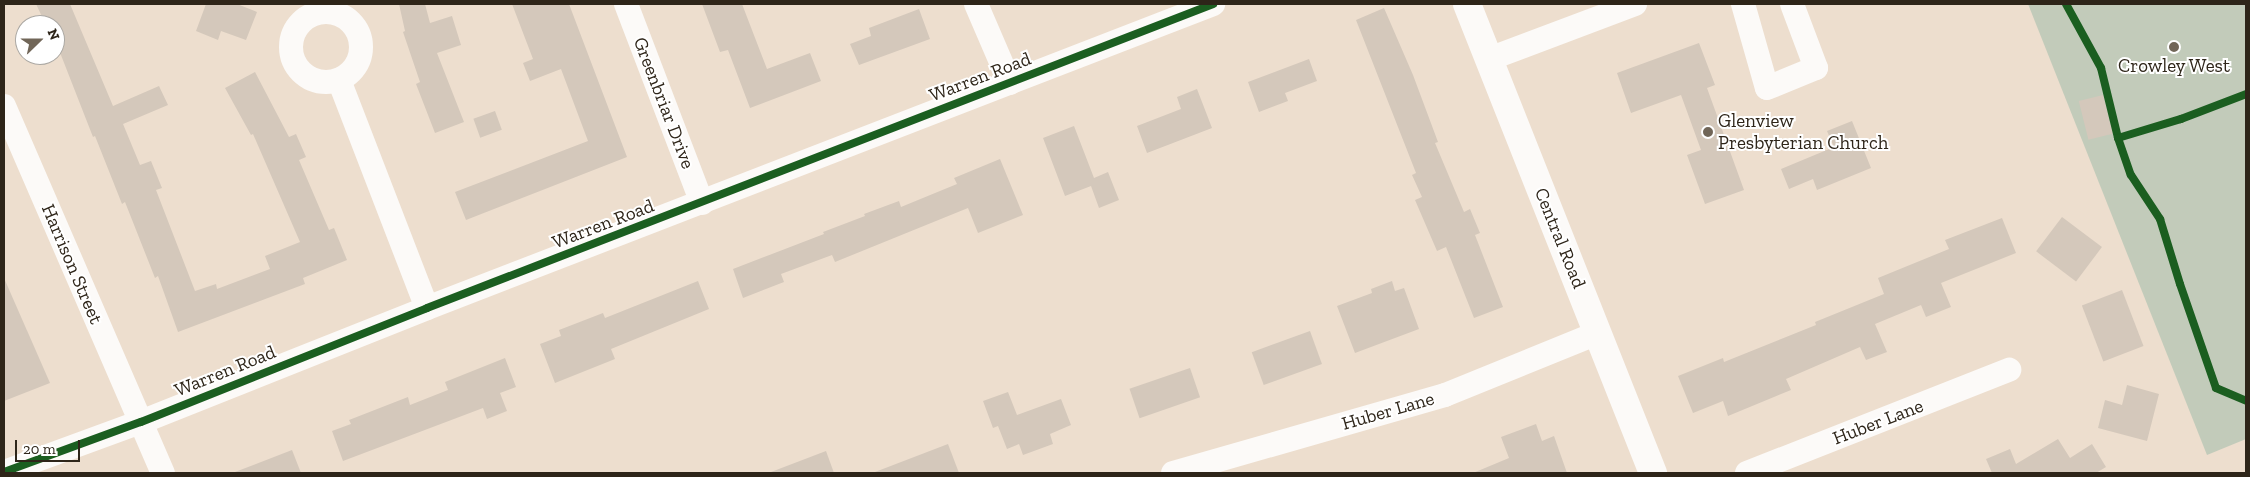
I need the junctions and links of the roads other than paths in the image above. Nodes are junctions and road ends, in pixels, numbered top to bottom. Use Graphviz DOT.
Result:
graph roads {
  1 [pos="626,4"];
  2 [pos="976,4"];
  3 [pos="1213,4"];
  4 [pos="1467,4"];
  5 [pos="1635,4"];
  6 [pos="1743,4"];
  7 [pos="1792,4"];
  8 [pos="1489,59"];
  9 [pos="340,80"];
  10 [pos="1010,83"];
  11 [pos="4,106"];
  12 [pos="702,203"];
  13 [pos="427,308"];
  14 [pos="1598,333"];
  15 [pos="2009,370"];
  16 [pos="141,422"];
  17 [pos="1199,470"];
  18 [pos="4,472"];
  19 [pos="163,473"];
  20 [pos="1173,473"];
  21 [pos="1654,473"];
  22 [pos="1747,473"];
  1 -- 12 [label="street, Greenbriar Drive"];
  2 -- 10 [label="street, Warren Road"];
  3 -- 10 [label="street, Warren Road"];
  4 -- 8 [label="main road, Central Road"];
  5 -- 8 [label="street"];
  6 -- 7 [label="street"];
  8 -- 14 [label="main road, Central Road"];
  9 -- 13 [label="street"];
  10 -- 12 [label="street, Warren Road"];
  11 -- 16 [label="street, Harrison Street"];
  12 -- 13 [label="street, Warren Road"];
  13 -- 16 [label="street, Warren Road"];
  14 -- 17 [label="street, Huber Lane"];
  14 -- 21 [label="main road, Central Road"];
  15 -- 22 [label="street, Huber Lane"];
  16 -- 18 [label="street, Warren Road"];
  16 -- 19 [label="street, Harrison Street"];
  17 -- 20 [label="street, Huber Lane"];
}
